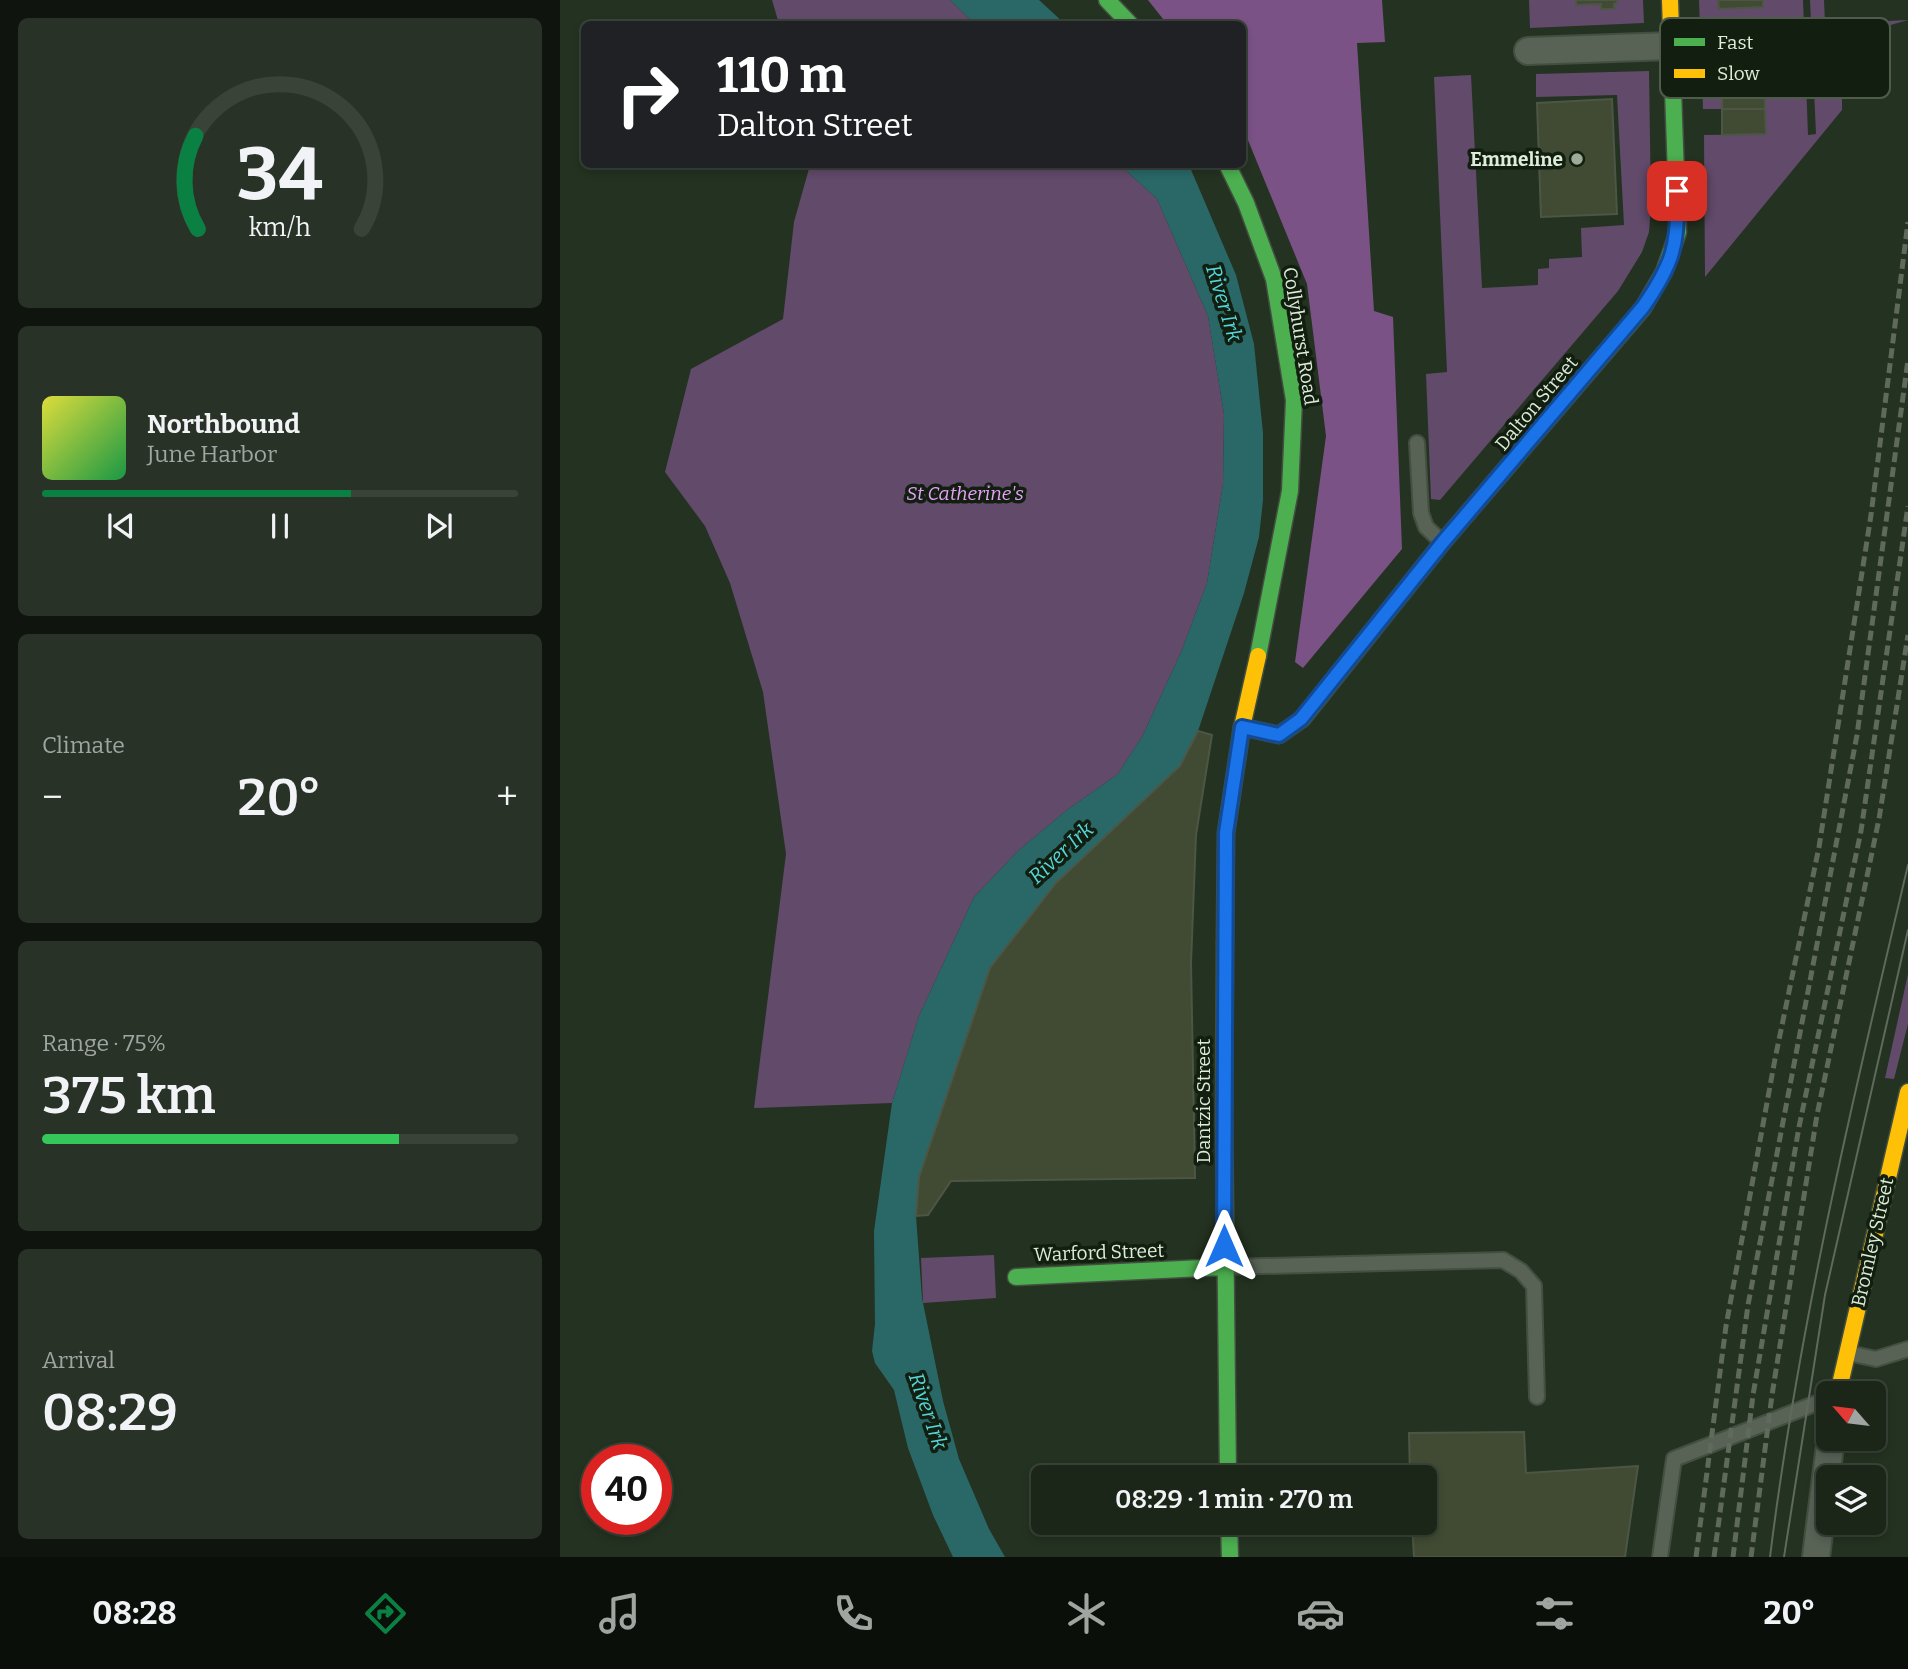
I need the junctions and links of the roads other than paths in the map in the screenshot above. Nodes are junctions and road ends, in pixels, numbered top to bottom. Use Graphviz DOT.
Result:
graph roads {
  1 [pos="1107,0"];
  2 [pos="1670,0"];
  3 [pos="1670,18"];
  4 [pos="1127,21"];
  5 [pos="1660,46"];
  6 [pos="1528,51"];
  7 [pos="1673,98"];
  8 [pos="1229,168"];
  9 [pos="1417,443"];
  10 [pos="1443,542"];
  11 [pos="1242,727"];
  12 [pos="1908,1093"];
  13 [pos="1224,1267"];
  14 [pos="1016,1277"];
  15 [pos="1908,1349"];
  16 [pos="1846,1353"];
  17 [pos="1840,1381"];
  18 [pos="1537,1397"];
  19 [pos="1816,1403"];
  20 [pos="1829,1451"];
  21 [pos="1228,1465"];
  22 [pos="1229,1535"];
  23 [pos="1230,1557"];
  24 [pos="1660,1557"];
  25 [pos="1815,1557"];
  1 -- 4 [label="street"];
  2 -- 3 [label="street, Dalton Street"];
  5 -- 6 [label="street"];
  7 -- 10 [label="street, Dalton Street"];
  8 -- 11 [label="street, Collyhurst Road"];
  9 -- 10 [label="lane"];
  10 -- 11 [label="street, Dalton Street"];
  11 -- 13 [label="street, Dantzic Street"];
  12 -- 16 [label="street, Bromley Street"];
  13 -- 14 [label="street, Warford Street"];
  13 -- 18 [label="lane"];
  13 -- 21 [label="street, Dantzic Street"];
  15 -- 16 [label="lane"];
  16 -- 17 [label="street, Bromley Street"];
  19 -- 24 [label="lane"];
  20 -- 25 [label="street"];
  22 -- 23 [label="street"];
}
